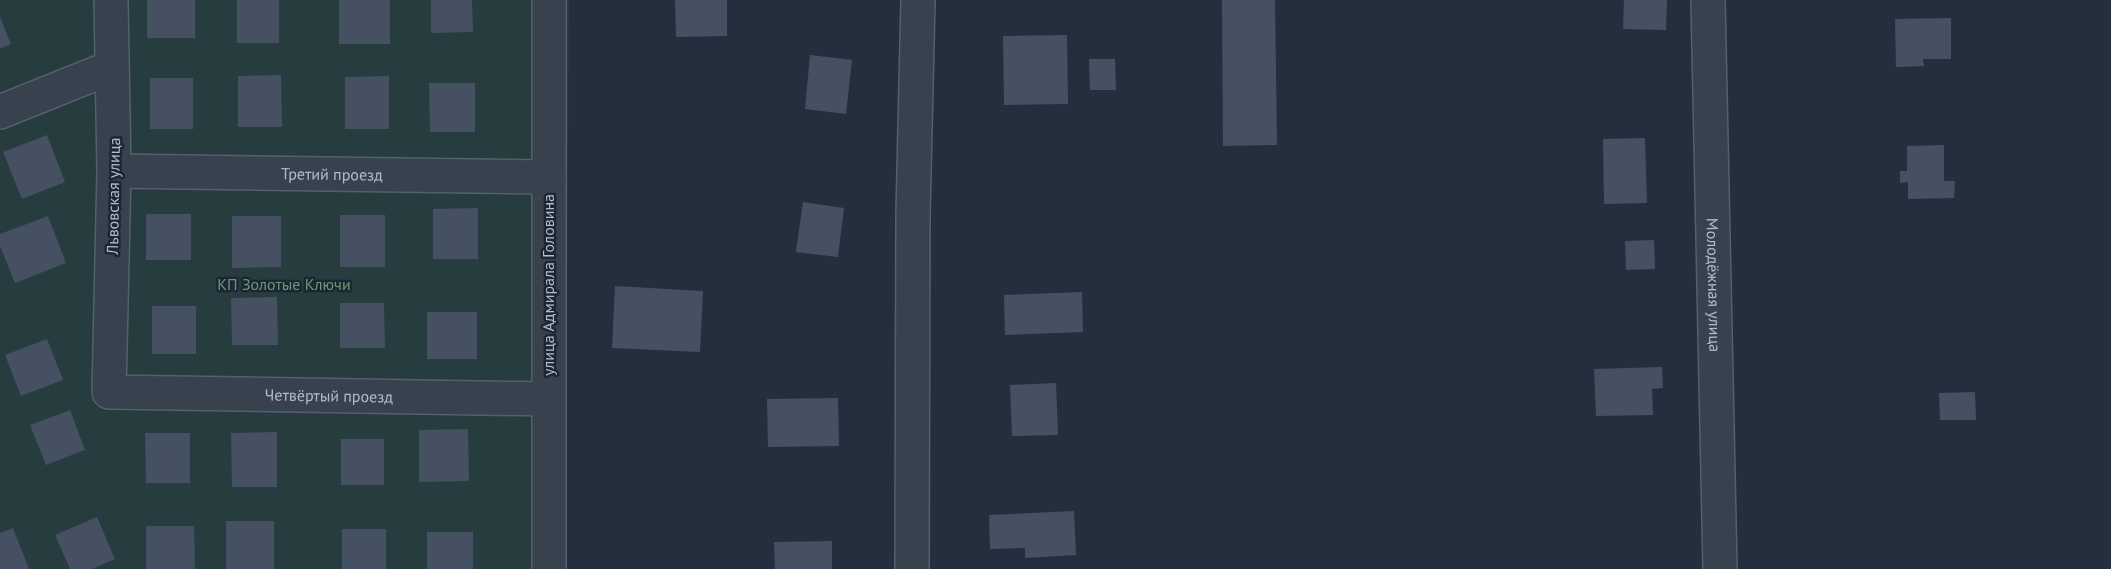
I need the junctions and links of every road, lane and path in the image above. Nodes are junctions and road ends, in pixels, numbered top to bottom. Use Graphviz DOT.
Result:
graph roads {
  1 [pos="111,0"];
  2 [pos="549,0"];
  3 [pos="918,0"];
  4 [pos="1708,0"];
  5 [pos="112,67"];
  6 [pos="0,112"];
  7 [pos="114,171"];
  8 [pos="549,177"];
  9 [pos="109,392"];
  10 [pos="548,399"];
  11 [pos="549,569"];
  12 [pos="912,569"];
  13 [pos="1720,569"];
  1 -- 5 [label="street, Львовская улица"];
  2 -- 8 [label="street, улица Адмирала Головина"];
  3 -- 12 [label="street"];
  4 -- 13 [label="street, Молодёжная улица"];
  5 -- 6 [label="street"];
  5 -- 7 [label="street, Львовская улица"];
  7 -- 8 [label="street, Третий проезд"];
  7 -- 9 [label="street, Львовская улица"];
  8 -- 10 [label="street, улица Адмирала Головина"];
  9 -- 10 [label="street, Четвёртый проезд"];
  10 -- 11 [label="street, улица Адмирала Головина"];
}
